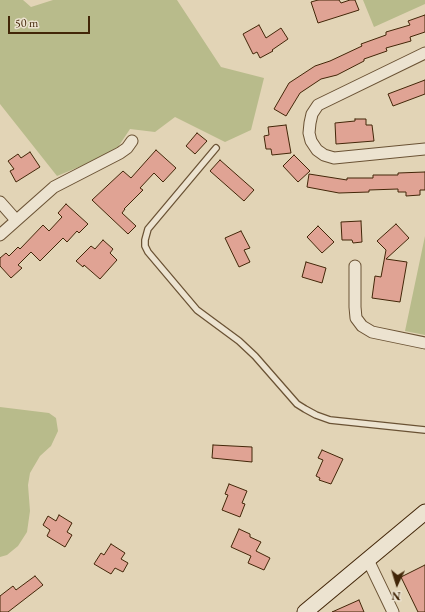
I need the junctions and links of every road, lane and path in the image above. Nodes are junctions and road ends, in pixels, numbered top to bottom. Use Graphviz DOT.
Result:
graph roads {
  1 [pos="425,53"];
  2 [pos="132,141"];
  3 [pos="216,148"];
  4 [pos="425,149"];
  5 [pos="0,202"];
  6 [pos="16,220"];
  7 [pos="0,235"];
  8 [pos="355,266"];
  9 [pos="425,343"];
  10 [pos="425,430"];
  11 [pos="425,512"];
  12 [pos="368,560"];
  13 [pos="305,612"];
  14 [pos="393,612"];
  1 -- 4 [label="street"];
  2 -- 6 [label="street"];
  3 -- 10 [label="lane"];
  5 -- 6 [label="street"];
  6 -- 7 [label="street"];
  8 -- 9 [label="street"];
  11 -- 12 [label="main road"];
  12 -- 13 [label="main road"];
  12 -- 14 [label="street"];
}
